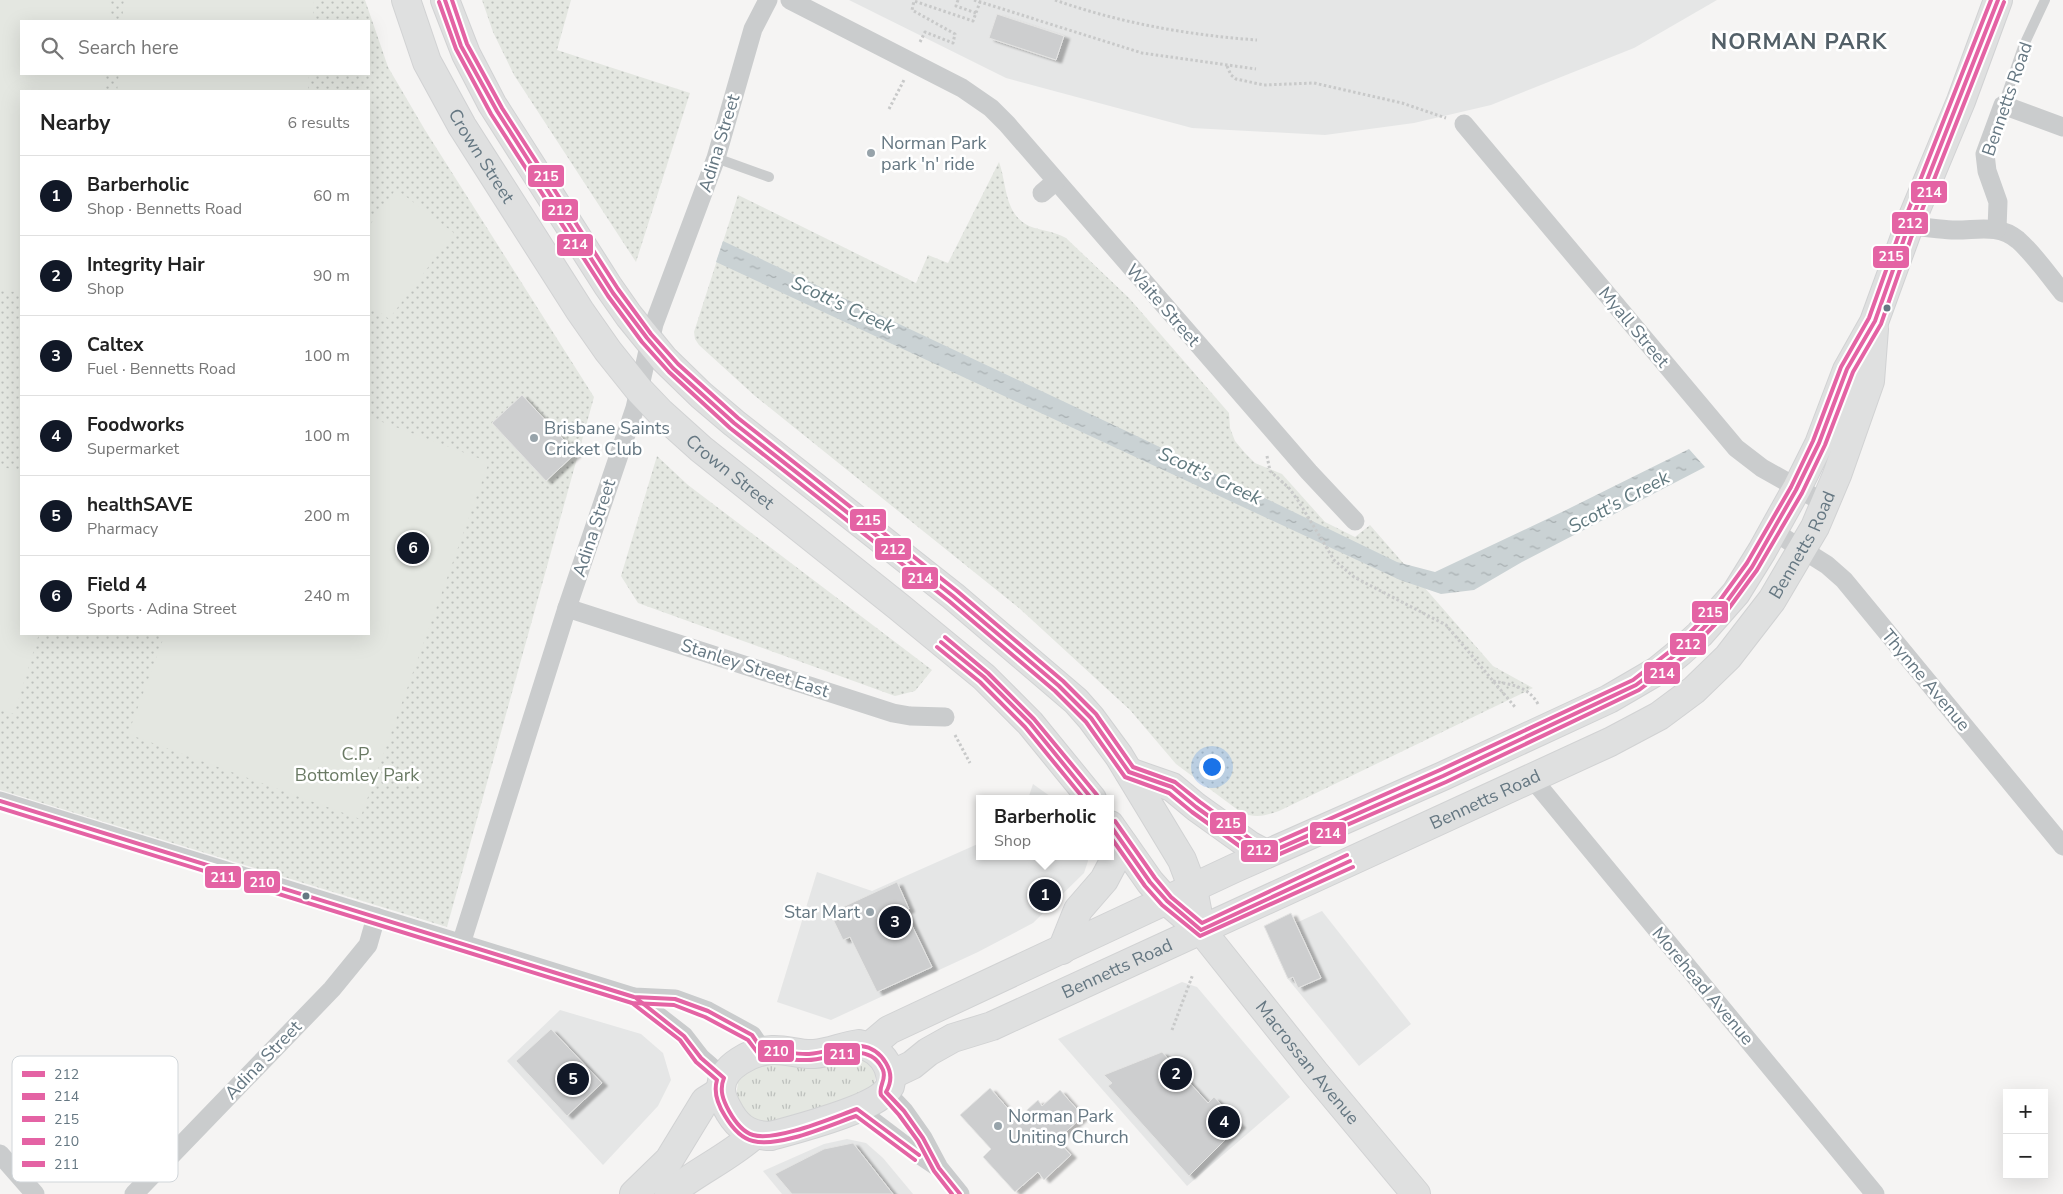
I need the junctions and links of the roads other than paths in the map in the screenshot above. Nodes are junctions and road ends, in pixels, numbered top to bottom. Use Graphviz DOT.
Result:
graph roads {
  1 [pos="406,0"];
  2 [pos="445,0"];
  3 [pos="768,0"];
  4 [pos="790,0"];
  5 [pos="1998,0"];
  6 [pos="2045,0"];
  7 [pos="2003,105"];
  8 [pos="1464,124"];
  9 [pos="2063,127"];
  10 [pos="716,158"];
  11 [pos="769,177"];
  12 [pos="1909,226"];
  13 [pos="1996,229"];
  14 [pos="2063,293"];
  15 [pos="1874,322"];
  16 [pos="650,342"];
  17 [pos="640,391"];
  18 [pos="1797,488"];
  19 [pos="1826,504"];
  20 [pos="1355,521"];
  21 [pos="1774,532"];
  22 [pos="1803,550"];
  23 [pos="567,608"];
  24 [pos="945,717"];
  25 [pos="1129,772"];
  26 [pos="1531,777"];
  27 [pos="1089,795"];
  28 [pos="0,801"];
  29 [pos="1117,835"];
  30 [pos="2063,846"];
  31 [pos="1266,854"];
  32 [pos="1110,860"];
  33 [pos="1193,888"];
  34 [pos="1167,901"];
  35 [pos="376,917"];
  36 [pos="1201,930"];
  37 [pos="461,944"];
  38 [pos="1062,950"];
  39 [pos="634,996"];
  40 [pos="869,1047"];
  41 [pos="763,1051"];
  42 [pos="888,1083"];
  43 [pos="722,1085"];
  44 [pos="857,1109"];
  45 [pos="754,1135"];
  46 [pos="178,1149"];
  47 [pos="0,1154"];
  48 [pos="12,1168"];
  49 [pos="939,1168"];
  50 [pos="24,1182"];
  51 [pos="146,1182"];
  52 [pos="35,1194"];
  53 [pos="134,1194"];
  54 [pos="634,1194"];
  55 [pos="669,1194"];
  56 [pos="960,1194"];
  57 [pos="1416,1194"];
  58 [pos="1875,1194"];
  1 -- 17 [label="main road, Crown Street"];
  2 -- 16 [label="main road, Crown Street"];
  3 -- 10 [label="street, Adina Street"];
  4 -- 20 [label="street, Waite Street"];
  5 -- 12 [label="main road, Bennetts Road"];
  6 -- 7 [label="lane, Bennetts Road"];
  7 -- 9 [label="street"];
  7 -- 13 [label="street, Bennetts Road"];
  8 -- 18 [label="street, Myall Street"];
  10 -- 11 [label="lane"];
  10 -- 16 [label="street, Adina Street"];
  12 -- 13 [label="street"];
  12 -- 15 [label="main road, Bennetts Road"];
  13 -- 14 [label="street"];
  15 -- 18 [label="main road, Bennetts Road"];
  15 -- 19 [label="main road, Bennetts Road"];
  16 -- 17 [label="street, Adina Street"];
  16 -- 25 [label="main road, Crown Street"];
  17 -- 23 [label="street, Adina Street"];
  17 -- 27 [label="main road, Crown Street"];
  18 -- 19 [label="street, Myall Street"];
  18 -- 21 [label="main road, Bennetts Road"];
  19 -- 22 [label="main road, Bennetts Road"];
  21 -- 22 [label="street, Thynne Avenue"];
  21 -- 31 [label="main road, Bennetts Road"];
  22 -- 26 [label="main road, Bennetts Road"];
  22 -- 30 [label="street, Thynne Avenue"];
  23 -- 24 [label="street, Stanley Street East"];
  23 -- 37 [label="street, Adina Street"];
  25 -- 31 [label="main road"];
  25 -- 33 [label="main road, Crown Street"];
  26 -- 36 [label="main road, Bennetts Road"];
  26 -- 58 [label="street, Morehead Avenue"];
  28 -- 35 [label="street"];
  29 -- 34 [label="main road"];
  31 -- 33 [label="main road, Bennetts Road"];
  32 -- 38 [label="main road"];
  33 -- 34 [label="main road, Bennetts Road"];
  33 -- 36 [label="main road, Crown Street"];
  34 -- 36 [label="main road"];
  34 -- 38 [label="main road, Bennetts Road"];
  35 -- 37 [label="street"];
  35 -- 46 [label="street, Adina Street"];
  36 -- 42 [label="main road, Bennetts Road"];
  36 -- 57 [label="main road, Macrossan Avenue"];
  37 -- 39 [label="street"];
  38 -- 40 [label="main road, Bennetts Road"];
  39 -- 41 [label="street"];
  39 -- 43 [label="street"];
  40 -- 41 [label="main road"];
  40 -- 42 [label="main road"];
  41 -- 43 [label="main road"];
  42 -- 44 [label="main road, Bennetts Road"];
  42 -- 49 [label="street"];
  43 -- 45 [label="main road"];
  43 -- 54 [label="main road"];
  44 -- 45 [label="main road, Bennetts Road"];
  44 -- 49 [label="street"];
  45 -- 55 [label="main road"];
  47 -- 48 [label="street"];
  49 -- 56 [label="street"];
  50 -- 52 [label="street"];
  51 -- 53 [label="street, Adina Street"];
}
